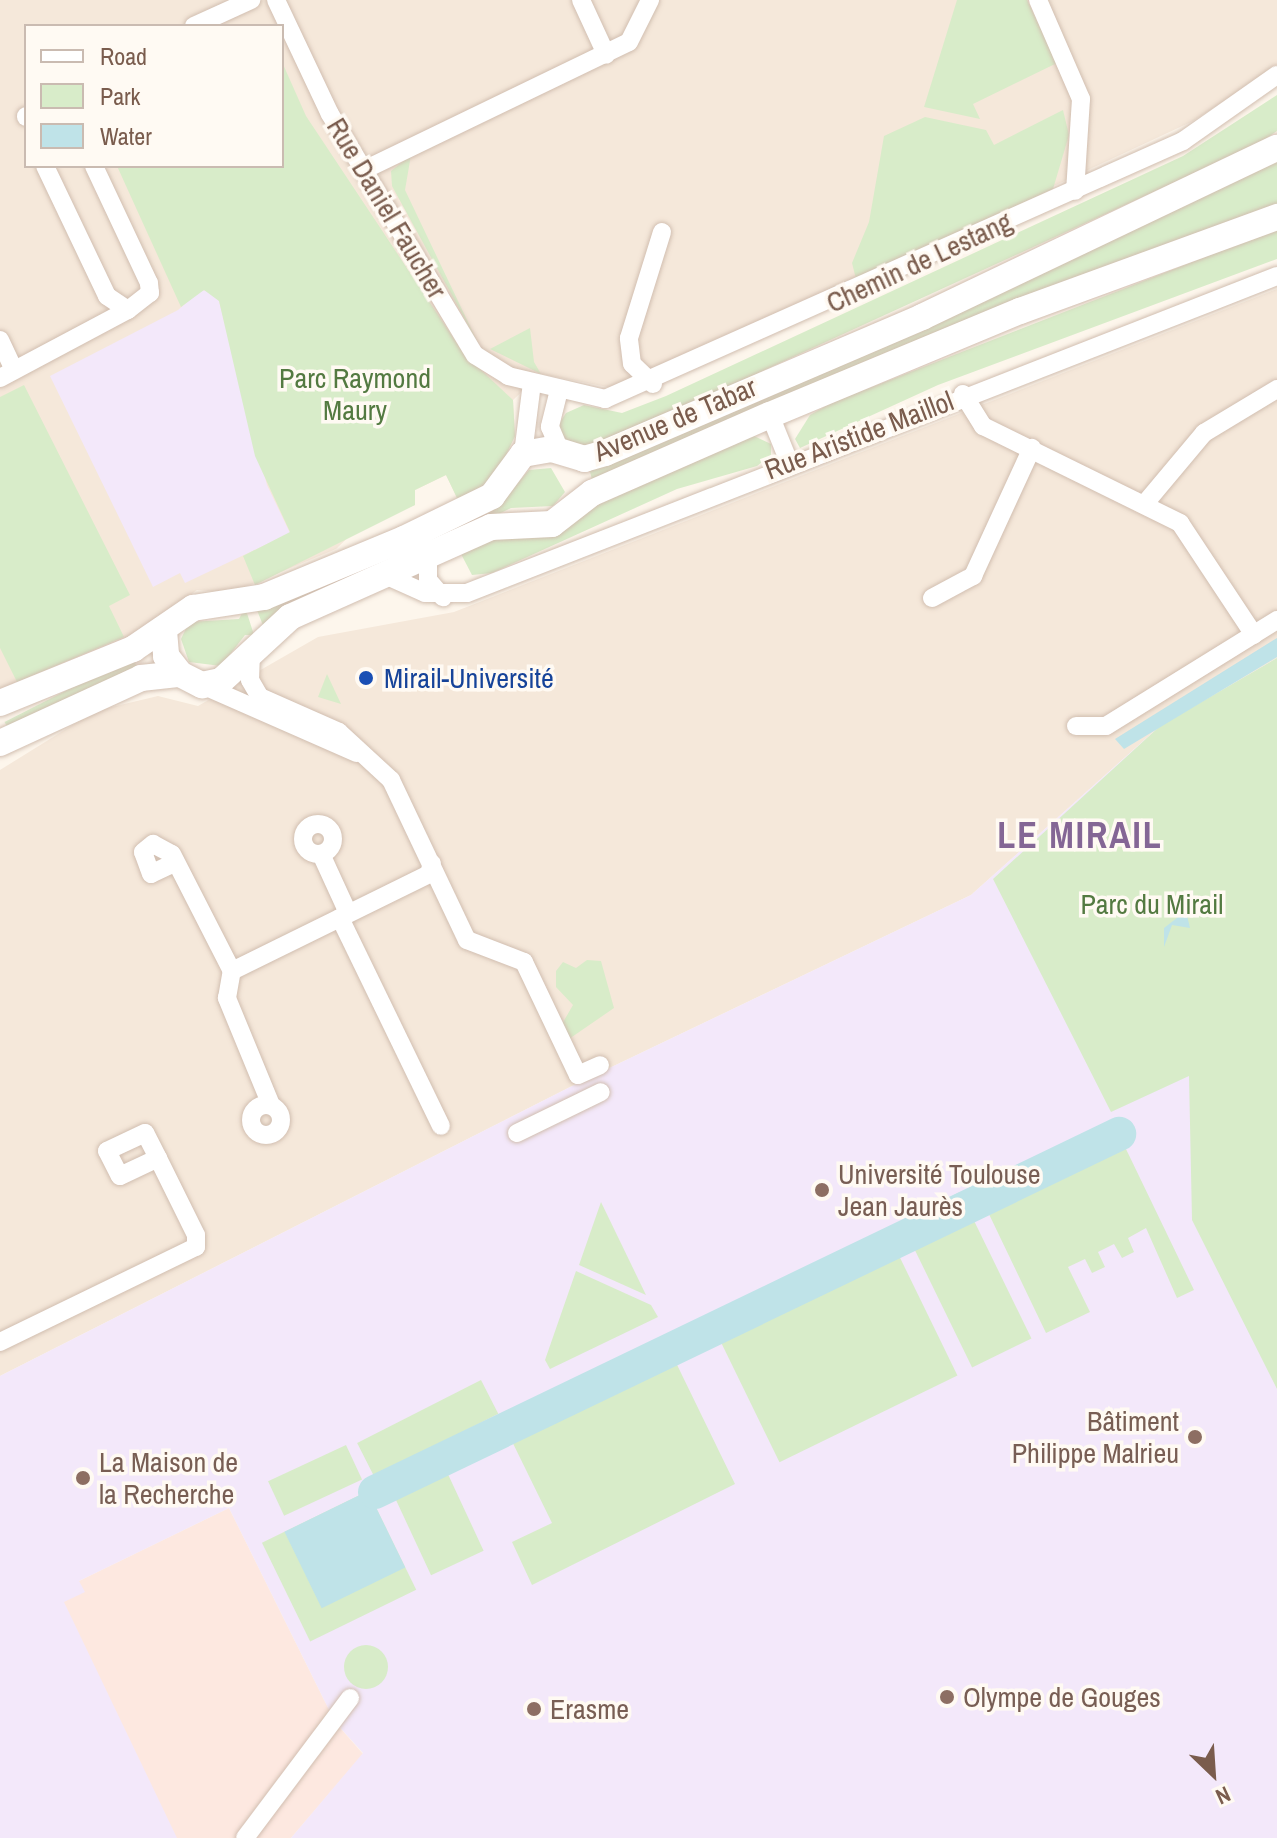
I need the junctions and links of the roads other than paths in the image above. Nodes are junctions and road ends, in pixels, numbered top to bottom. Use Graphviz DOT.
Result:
graph roads {
  1 [pos="251,0"];
  2 [pos="276,0"];
  3 [pos="581,0"];
  4 [pos="650,0"];
  5 [pos="1038,0"];
  6 [pos="198,24"];
  7 [pos="606,54"];
  8 [pos="1277,75"];
  9 [pos="1277,148"];
  10 [pos="46,168"];
  11 [pos="95,168"];
  12 [pos="364,170"];
  13 [pos="1075,191"];
  14 [pos="1277,217"];
  15 [pos="662,232"];
  16 [pos="1277,276"];
  17 [pos="128,310"];
  18 [pos="0,340"];
  19 [pos="7,374"];
  20 [pos="653,384"];
  21 [pos="545,387"];
  22 [pos="1277,389"];
  23 [pos="963,394"];
  24 [pos="770,415"];
  25 [pos="1032,448"];
  26 [pos="523,454"];
  27 [pos="565,456"];
  28 [pos="789,462"];
  29 [pos="1147,501"];
  30 [pos="573,507"];
  31 [pos="428,556"];
  32 [pos="385,575"];
  33 [pos="443,597"];
  34 [pos="932,598"];
  35 [pos="1277,620"];
  36 [pos="164,631"];
  37 [pos="1254,635"];
  38 [pos="251,652"];
  39 [pos="191,680"];
  40 [pos="0,702"];
  41 [pos="1076,726"];
  42 [pos="0,743"];
  43 [pos="366,755"];
  44 [pos="321,854"];
  45 [pos="432,863"];
  46 [pos="172,864"];
  47 [pos="344,916"];
  48 [pos="232,971"];
  49 [pos="600,1065"];
  50 [pos="601,1092"];
  51 [pos="271,1105"];
  52 [pos="441,1126"];
  53 [pos="517,1133"];
  54 [pos="158,1158"];
  55 [pos="0,1342"];
  56 [pos="350,1698"];
  57 [pos="245,1838"];
  1 -- 6 [label="street"];
  2 -- 12 [label="street, Rue Daniel Faucher"];
  3 -- 7 [label="street"];
  4 -- 7 [label="street"];
  5 -- 13 [label="street"];
  7 -- 12 [label="street"];
  8 -- 13 [label="street, Chemin de Lestang"];
  9 -- 27 [label="main road, Avenue de Tabar"];
  10 -- 17 [label="street"];
  11 -- 17 [label="street"];
  12 -- 21 [label="street, Rue Daniel Faucher"];
  13 -- 20 [label="street, Chemin de Lestang"];
  14 -- 24 [label="main road, Avenue de Tabar"];
  15 -- 20 [label="street"];
  16 -- 23 [label="street, Rue Aristide Maillol"];
  17 -- 19 [label="street"];
  18 -- 19 [label="street"];
  20 -- 21 [label="street, Chemin de Lestang"];
  21 -- 26 [label="street"];
  21 -- 27 [label="street"];
  22 -- 29 [label="street"];
  23 -- 25 [label="street"];
  23 -- 28 [label="street, Rue Aristide Maillol"];
  24 -- 28 [label="street"];
  24 -- 30 [label="main road, Avenue de Tabar"];
  25 -- 29 [label="street"];
  25 -- 34 [label="street"];
  26 -- 27 [label="main road, Avenue de Tabar"];
  26 -- 36 [label="main road"];
  27 -- 30 [label="main road"];
  28 -- 33 [label="street, Rue Aristide Maillol"];
  29 -- 37 [label="street"];
  30 -- 31 [label="main road, Avenue de Tabar"];
  31 -- 32 [label="main road, Avenue de Tabar"];
  31 -- 33 [label="street"];
  32 -- 33 [label="street"];
  32 -- 38 [label="main road, Avenue de Tabar"];
  35 -- 37 [label="street"];
  36 -- 39 [label="main road"];
  36 -- 40 [label="main road"];
  37 -- 41 [label="street"];
  38 -- 39 [label="main road, Avenue de Tabar"];
  38 -- 43 [label="street"];
  39 -- 42 [label="main road, Avenue de Tabar"];
  39 -- 43 [label="street"];
  43 -- 45 [label="street"];
  44 -- 47 [label="street"];
  45 -- 47 [label="street"];
  45 -- 49 [label="street"];
  46 -- 48 [label="street"];
  47 -- 48 [label="street"];
  47 -- 52 [label="street"];
  48 -- 51 [label="street"];
  50 -- 53 [label="street"];
  54 -- 55 [label="street"];
  56 -- 57 [label="street"];
}
